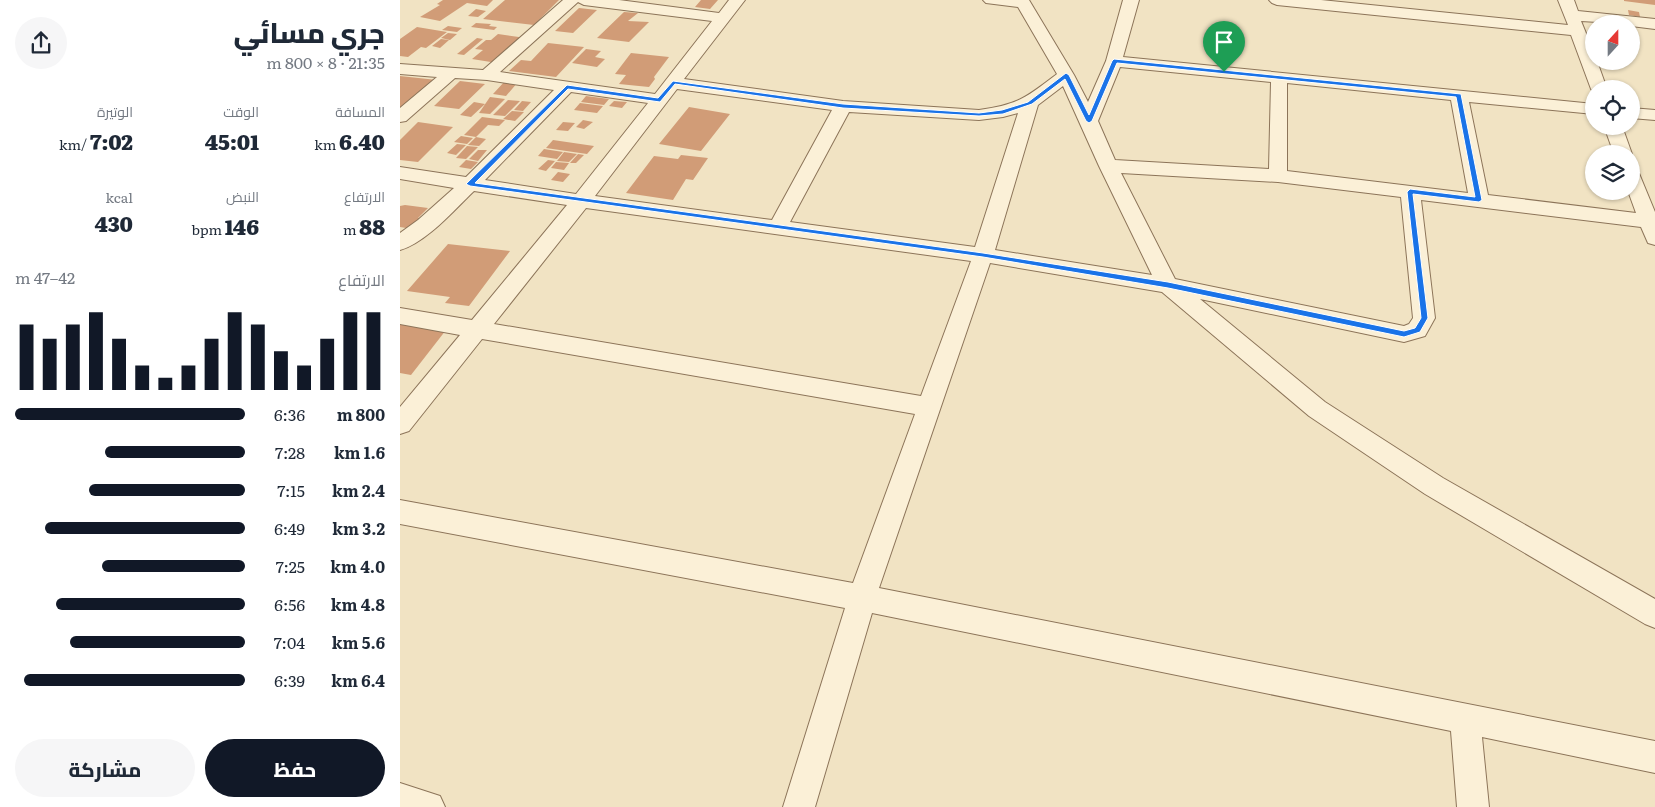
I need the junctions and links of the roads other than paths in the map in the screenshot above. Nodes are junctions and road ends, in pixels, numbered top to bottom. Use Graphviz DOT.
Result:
graph roads {
  1 [pos="572,0"];
  2 [pos="584,0"];
  3 [pos="737,0"];
  4 [pos="991,0"];
  5 [pos="1131,0"];
  6 [pos="1277,0"];
  7 [pos="1022,1"];
  8 [pos="1568,8"];
  9 [pos="724,18"];
  10 [pos="1655,24"];
  11 [pos="1576,31"];
  12 [pos="1114,61"];
  13 [pos="400,69"];
  14 [pos="451,73"];
  15 [pos="1066,75"];
  16 [pos="488,76"];
  17 [pos="1279,77"];
  18 [pos="1595,80"];
  19 [pos="673,82"];
  20 [pos="567,87"];
  21 [pos="1458,95"];
  22 [pos="660,100"];
  23 [pos="1030,103"];
  24 [pos="843,106"];
  25 [pos="1585,108"];
  26 [pos="1640,114"];
  27 [pos="1655,115"];
  28 [pos="400,117"];
  29 [pos="1089,121"];
  30 [pos="1108,166"];
  31 [pos="400,173"];
  32 [pos="1278,176"];
  33 [pos="470,184"];
  34 [pos="1410,192"];
  35 [pos="1640,196"];
  36 [pos="1479,200"];
  37 [pos="581,201"];
  38 [pos="778,227"];
  39 [pos="1653,227"];
  40 [pos="400,243"];
  41 [pos="983,255"];
  42 [pos="1168,285"];
  43 [pos="400,316"];
  44 [pos="476,328"];
  45 [pos="929,407"];
  46 [pos="400,424"];
  47 [pos="400,512"];
  48 [pos="862,598"];
  49 [pos="1655,614"];
  50 [pos="1464,719"];
  51 [pos="1655,757"];
  52 [pos="400,799"];
  53 [pos="430,807"];
  54 [pos="799,807"];
  55 [pos="1473,807"];
  1 -- 16 [label="street"];
  2 -- 9 [label="street"];
  3 -- 9 [label="street"];
  4 -- 7 [label="street"];
  5 -- 12 [label="street"];
  6 -- 11 [label="street"];
  7 -- 15 [label="street"];
  8 -- 10 [label="street"];
  8 -- 11 [label="street"];
  9 -- 19 [label="street"];
  11 -- 18 [label="street"];
  12 -- 17 [label="street"];
  12 -- 29 [label="street"];
  13 -- 14 [label="street"];
  14 -- 16 [label="street"];
  14 -- 28 [label="street"];
  15 -- 23 [label="street"];
  15 -- 29 [label="street"];
  16 -- 20 [label="street"];
  17 -- 21 [label="street"];
  17 -- 32 [label="street"];
  19 -- 22 [label="street"];
  19 -- 24 [label="street"];
  20 -- 22 [label="street"];
  20 -- 33 [label="street"];
  21 -- 25 [label="street"];
  21 -- 36 [label="street"];
  22 -- 37 [label="street"];
  23 -- 24 [label="street"];
  23 -- 41 [label="street"];
  24 -- 38 [label="street"];
  26 -- 27 [label="street"];
  29 -- 30 [label="street"];
  30 -- 32 [label="street"];
  30 -- 42 [label="street"];
  31 -- 33 [label="street"];
  32 -- 34 [label="street"];
  33 -- 37 [label="street"];
  33 -- 40 [label="street"];
  34 -- 36 [label="street"];
  34 -- 42 [label="street"];
  35 -- 39 [label="street"];
  36 -- 39 [label="street"];
  37 -- 38 [label="street"];
  37 -- 44 [label="street"];
  38 -- 41 [label="street"];
  41 -- 42 [label="street"];
  41 -- 45 [label="street"];
  42 -- 49 [label="street"];
  43 -- 44 [label="street"];
  44 -- 45 [label="street"];
  44 -- 46 [label="street"];
  45 -- 48 [label="street"];
  47 -- 48 [label="street"];
  48 -- 50 [label="street"];
  48 -- 54 [label="street"];
  50 -- 51 [label="street"];
  50 -- 55 [label="street"];
  52 -- 53 [label="street"];
}
